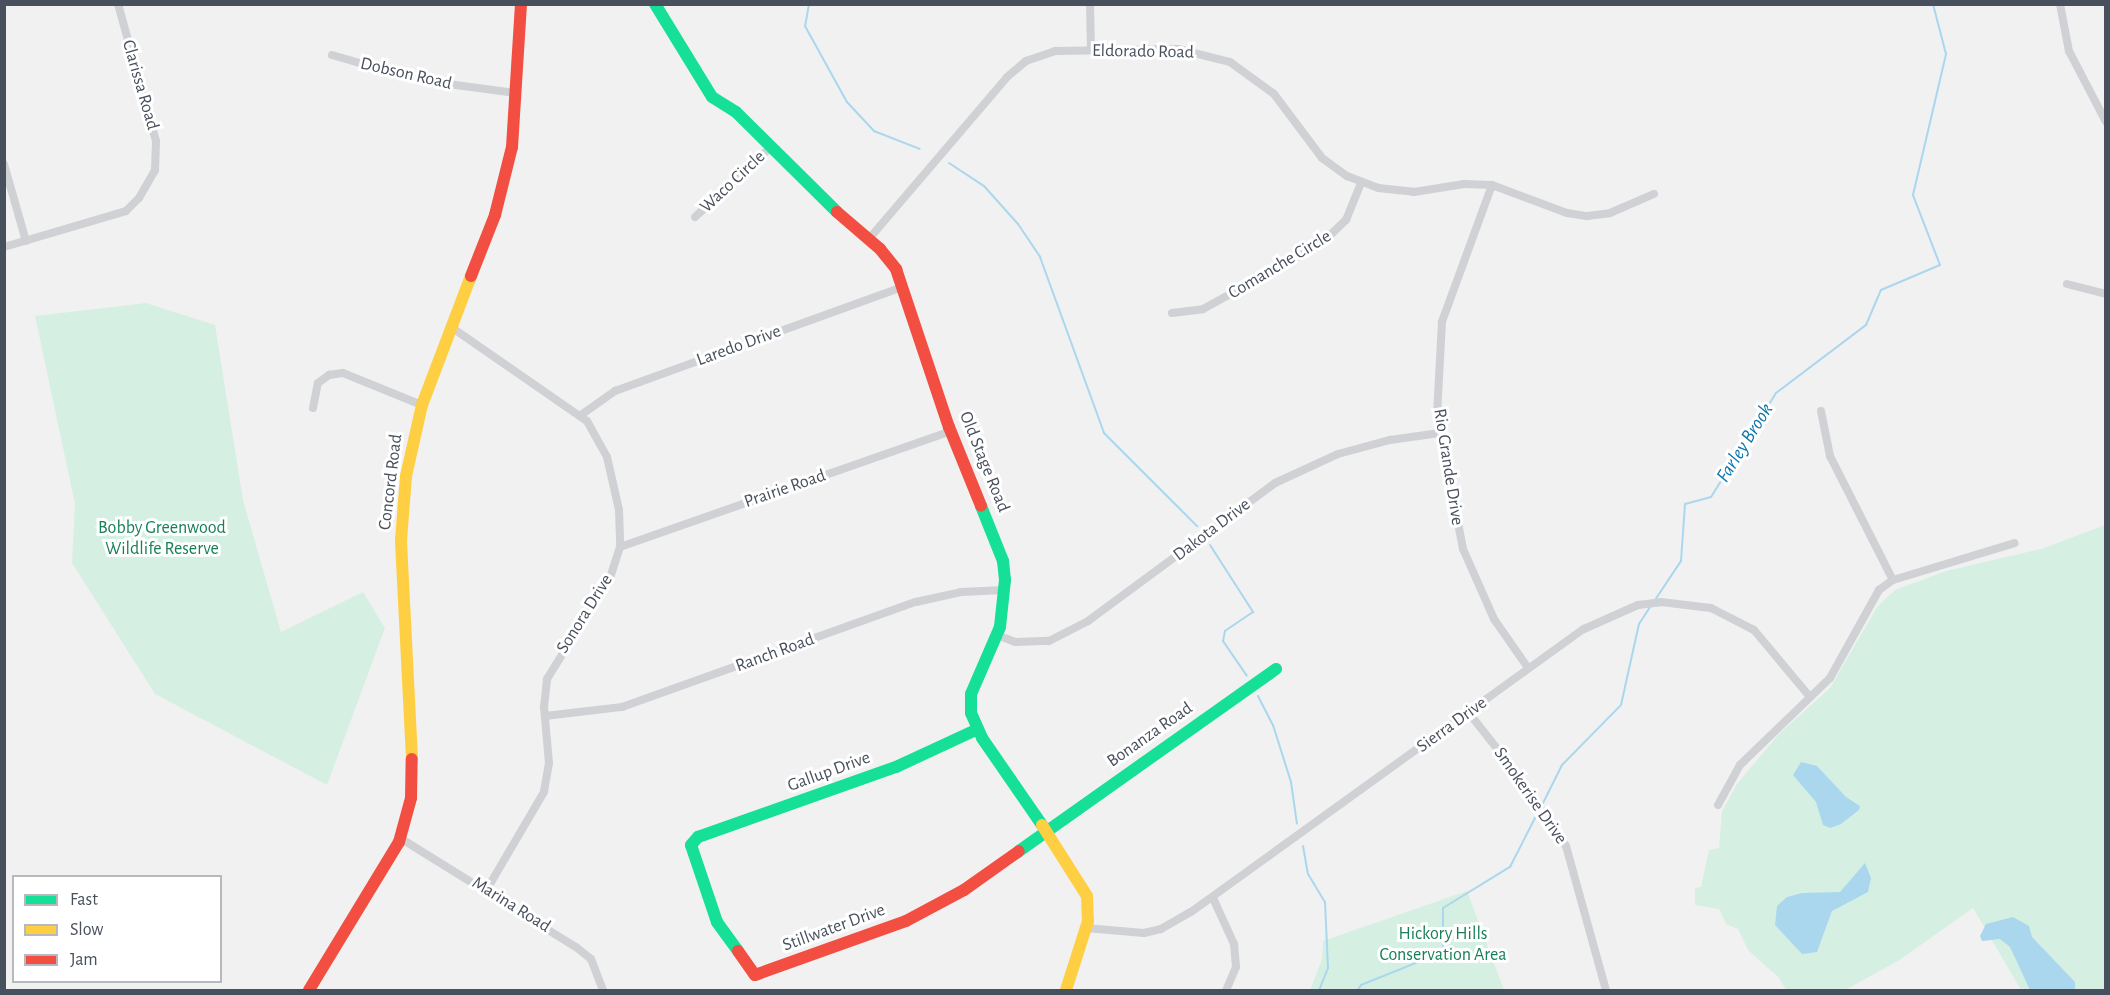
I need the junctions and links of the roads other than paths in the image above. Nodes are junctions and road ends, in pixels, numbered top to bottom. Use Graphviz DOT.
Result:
graph roads {
  1 [pos="118,4"];
  2 [pos="521,4"];
  3 [pos="655,4"];
  4 [pos="1090,4"];
  5 [pos="2060,4"];
  6 [pos="1091,50"];
  7 [pos="332,55"];
  8 [pos="516,93"];
  9 [pos="2106,122"];
  10 [pos="771,147"];
  11 [pos="4,164"];
  12 [pos="1361,183"];
  13 [pos="1492,185"];
  14 [pos="1654,194"];
  15 [pos="695,217"];
  16 [pos="868,240"];
  17 [pos="26,241"];
  18 [pos="4,247"];
  19 [pos="2067,284"];
  20 [pos="902,287"];
  21 [pos="2106,294"];
  22 [pos="1172,313"];
  23 [pos="451,327"];
  24 [pos="422,405"];
  25 [pos="313,408"];
  26 [pos="1821,411"];
  27 [pos="580,415"];
  28 [pos="951,430"];
  29 [pos="1440,434"];
  30 [pos="2015,543"];
  31 [pos="620,547"];
  32 [pos="1893,580"];
  33 [pos="1004,590"];
  34 [pos="997,634"];
  35 [pos="1528,668"];
  36 [pos="1276,669"];
  37 [pos="1810,697"];
  38 [pos="1469,713"];
  39 [pos="545,716"];
  40 [pos="978,729"];
  41 [pos="1718,805"];
  42 [pos="1045,832"];
  43 [pos="400,838"];
  44 [pos="691,845"];
  45 [pos="487,889"];
  46 [pos="1213,898"];
  47 [pos="1086,928"];
  48 [pos="309,990"];
  49 [pos="603,990"];
  50 [pos="1066,990"];
  51 [pos="1226,990"];
  52 [pos="1606,990"];
  1 -- 17 [label="street, Clarissa Road"];
  2 -- 8 [label="street, Concord Road"];
  3 -- 10 [label="street, Old Stage Road"];
  4 -- 6 [label="street"];
  5 -- 9 [label="street"];
  6 -- 12 [label="street, Eldorado Road"];
  6 -- 16 [label="street, Eldorado Road"];
  7 -- 8 [label="street, Dobson Road"];
  8 -- 23 [label="street, Concord Road"];
  10 -- 15 [label="street, Waco Circle"];
  10 -- 16 [label="street, Old Stage Road"];
  11 -- 17 [label="street"];
  12 -- 13 [label="street, Eldorado Road"];
  12 -- 22 [label="street, Comanche Circle"];
  13 -- 14 [label="street, Eldorado Road"];
  13 -- 29 [label="street, Rio Grande Drive"];
  16 -- 20 [label="street, Old Stage Road"];
  17 -- 18 [label="street, Clarissa Road"];
  19 -- 21 [label="street"];
  20 -- 27 [label="street, Laredo Drive"];
  20 -- 28 [label="street, Old Stage Road"];
  23 -- 24 [label="street, Concord Road"];
  23 -- 27 [label="street, Sonora Drive"];
  24 -- 25 [label="street"];
  24 -- 43 [label="street, Concord Road"];
  26 -- 32 [label="street"];
  27 -- 31 [label="street, Sonora Drive"];
  28 -- 31 [label="street, Prairie Road"];
  28 -- 33 [label="street, Old Stage Road"];
  29 -- 34 [label="street, Dakota Drive"];
  29 -- 35 [label="street, Rio Grande Drive"];
  30 -- 32 [label="street"];
  31 -- 39 [label="street, Sonora Drive"];
  32 -- 37 [label="street"];
  33 -- 34 [label="street, Old Stage Road"];
  33 -- 39 [label="street, Ranch Road"];
  34 -- 40 [label="street, Old Stage Road"];
  35 -- 37 [label="street, Sierra Drive"];
  35 -- 38 [label="street, Sierra Drive"];
  36 -- 42 [label="street, Bonanza Road"];
  37 -- 41 [label="street"];
  38 -- 46 [label="street, Sierra Drive"];
  38 -- 52 [label="street, Smokerise Drive"];
  39 -- 45 [label="street, Sonora Drive"];
  40 -- 42 [label="street, Old Stage Road"];
  40 -- 44 [label="street, Gallup Drive"];
  42 -- 44 [label="street, Stillwater Drive"];
  42 -- 47 [label="street, Old Stage Road"];
  43 -- 45 [label="street, Marina Road"];
  43 -- 48 [label="street, Concord Road"];
  45 -- 49 [label="street, Marina Road"];
  46 -- 47 [label="street, Sierra Drive"];
  46 -- 51 [label="street"];
  47 -- 50 [label="street, Old Stage Road"];
}
